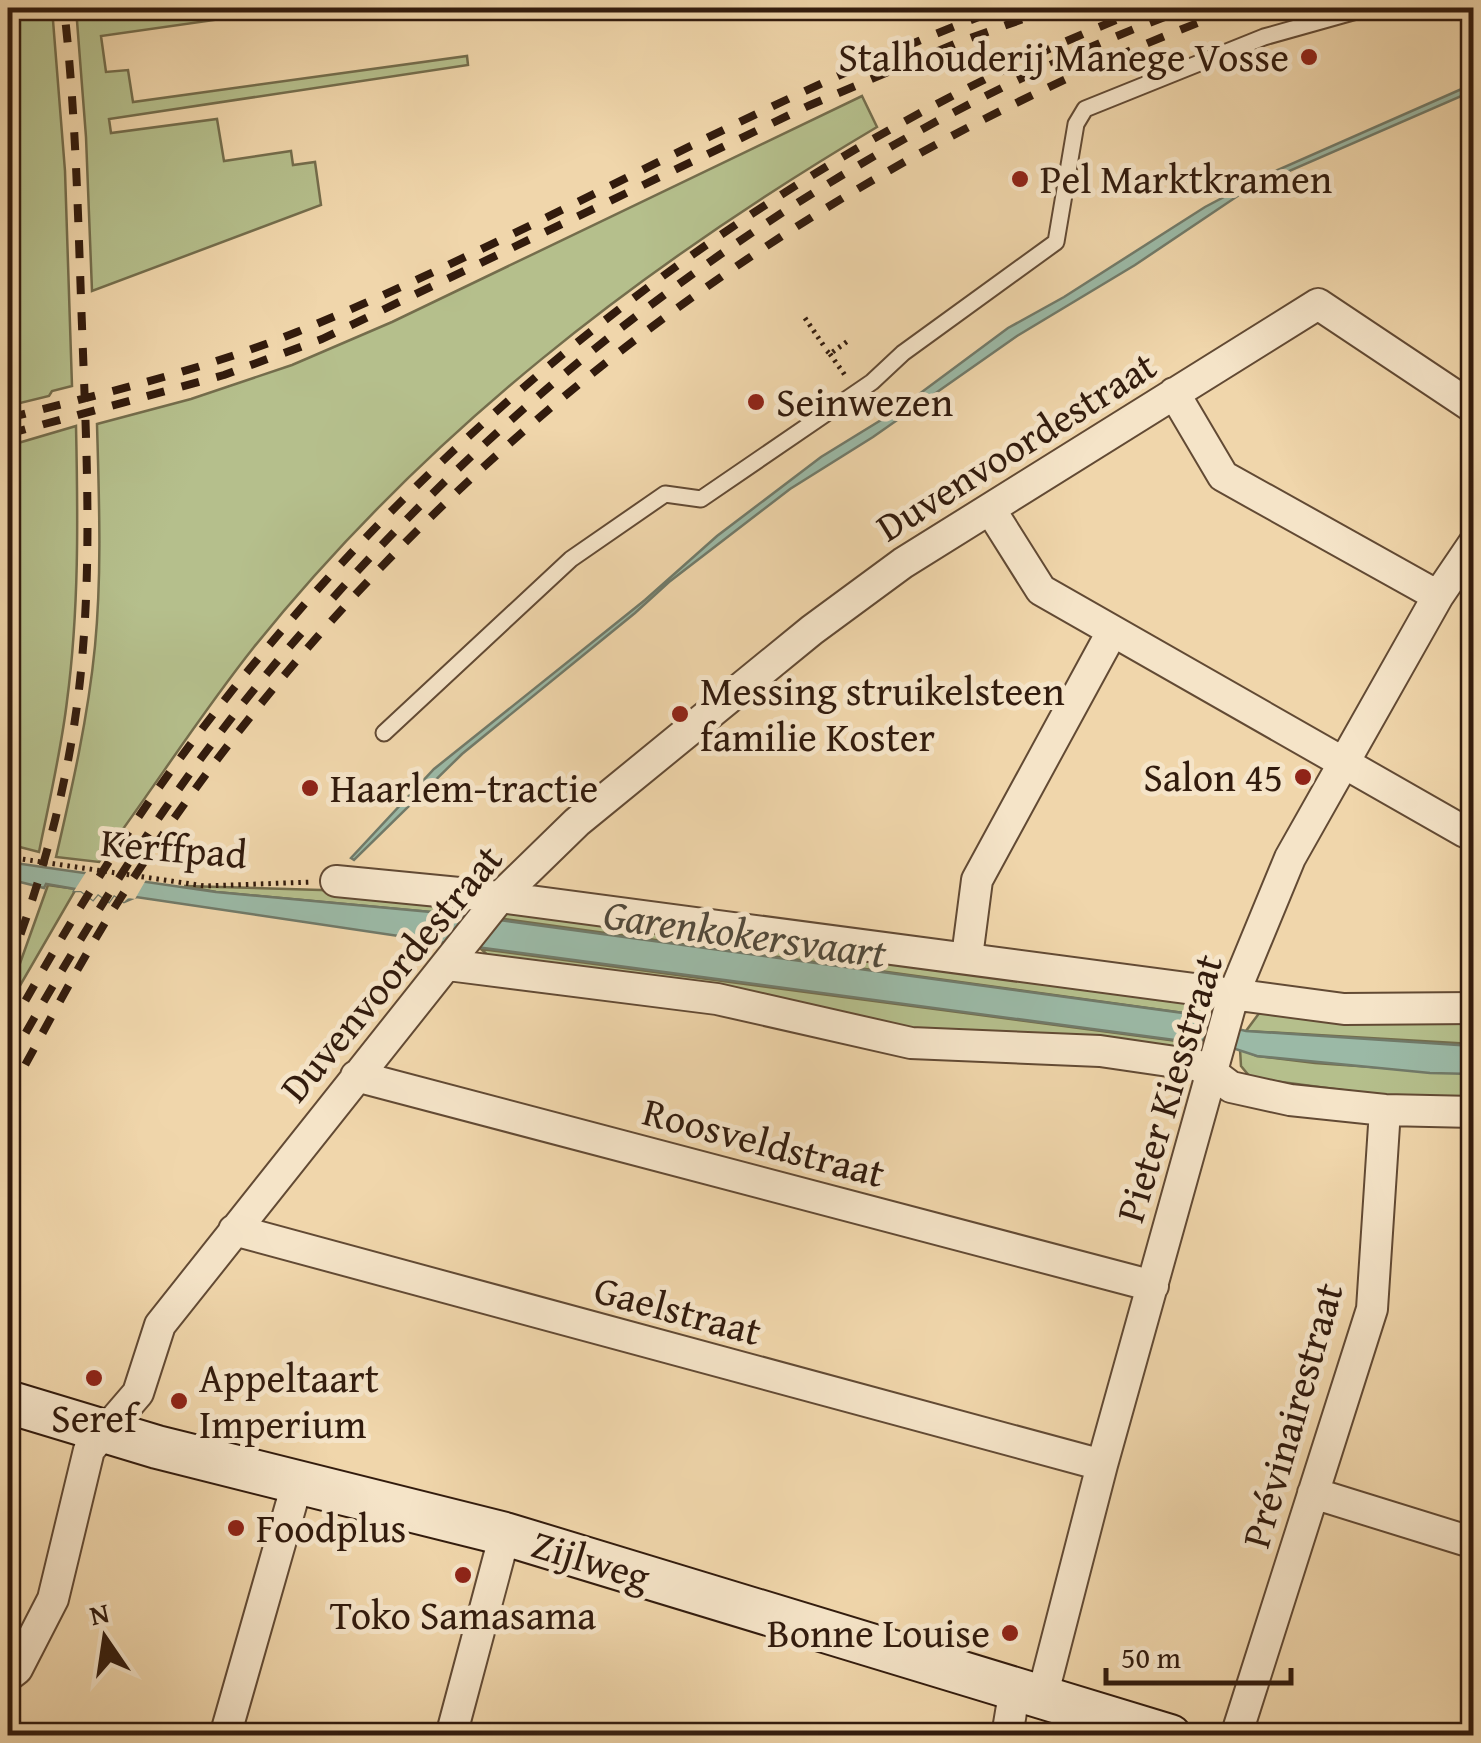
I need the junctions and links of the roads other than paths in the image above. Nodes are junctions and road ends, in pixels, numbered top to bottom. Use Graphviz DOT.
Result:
graph roads {
  1 [pos="1368,8"];
  2 [pos="1174,393"];
  3 [pos="1474,408"];
  4 [pos="990,509"];
  5 [pos="1474,542"];
  6 [pos="1438,596"];
  7 [pos="1112,632"];
  8 [pos="384,733"];
  9 [pos="1342,765"];
  10 [pos="1474,832"];
  11 [pos="336,882"];
  12 [pos="492,907"];
  13 [pos="454,956"];
  14 [pos="967,957"];
  15 [pos="1474,1008"];
  16 [pos="1223,1034"];
  17 [pos="356,1076"];
  18 [pos="1385,1110"];
  19 [pos="1474,1112"];
  20 [pos="234,1230"];
  21 [pos="1153,1286"];
  22 [pos="8,1402"];
  23 [pos="106,1432"];
  24 [pos="1102,1465"];
  25 [pos="298,1484"];
  26 [pos="1312,1493"];
  27 [pos="505,1534"];
  28 [pos="1474,1542"];
  29 [pos="8,1676"];
  30 [pos="1028,1692"];
  31 [pos="1168,1735"];
  32 [pos="225,1736"];
  33 [pos="451,1736"];
  34 [pos="1006,1736"];
  35 [pos="1236,1736"];
  1 -- 8 [label="lane"];
  2 -- 3 [label="street, Duvenvoordestraat"];
  2 -- 4 [label="street, Duvenvoordestraat"];
  2 -- 6 [label="street"];
  4 -- 7 [label="street"];
  4 -- 12 [label="street, Duvenvoordestraat"];
  5 -- 6 [label="street, Pieter Kiesstraat"];
  6 -- 9 [label="street, Pieter Kiesstraat"];
  7 -- 9 [label="street"];
  7 -- 14 [label="street"];
  9 -- 10 [label="street"];
  9 -- 16 [label="street, Pieter Kiesstraat"];
  11 -- 12 [label="street"];
  12 -- 13 [label="street, Duvenvoordestraat"];
  12 -- 14 [label="street"];
  13 -- 16 [label="street"];
  13 -- 17 [label="street, Duvenvoordestraat"];
  14 -- 16 [label="street"];
  15 -- 16 [label="street"];
  16 -- 18 [label="street"];
  16 -- 21 [label="street, Pieter Kiesstraat"];
  17 -- 20 [label="street, Duvenvoordestraat"];
  17 -- 21 [label="street, Roosveldstraat"];
  18 -- 19 [label="street"];
  18 -- 26 [label="street, Prévinairestraat"];
  20 -- 23 [label="street, Duvenvoordestraat"];
  20 -- 24 [label="street, Gaelstraat"];
  21 -- 24 [label="street, Pieter Kiesstraat"];
  22 -- 23 [label="main road, Zijlweg"];
  23 -- 25 [label="main road, Zijlweg"];
  23 -- 29 [label="street, Duvenvoordestraat"];
  24 -- 30 [label="street, Pieter Kiesstraat"];
  25 -- 27 [label="main road, Zijlweg"];
  25 -- 32 [label="street"];
  26 -- 28 [label="street"];
  26 -- 35 [label="street, Prévinairestraat"];
  27 -- 30 [label="main road, Zijlweg"];
  27 -- 33 [label="street"];
  30 -- 31 [label="main road, Zijlweg"];
  30 -- 34 [label="street, Pieter Kiesstraat"];
}
